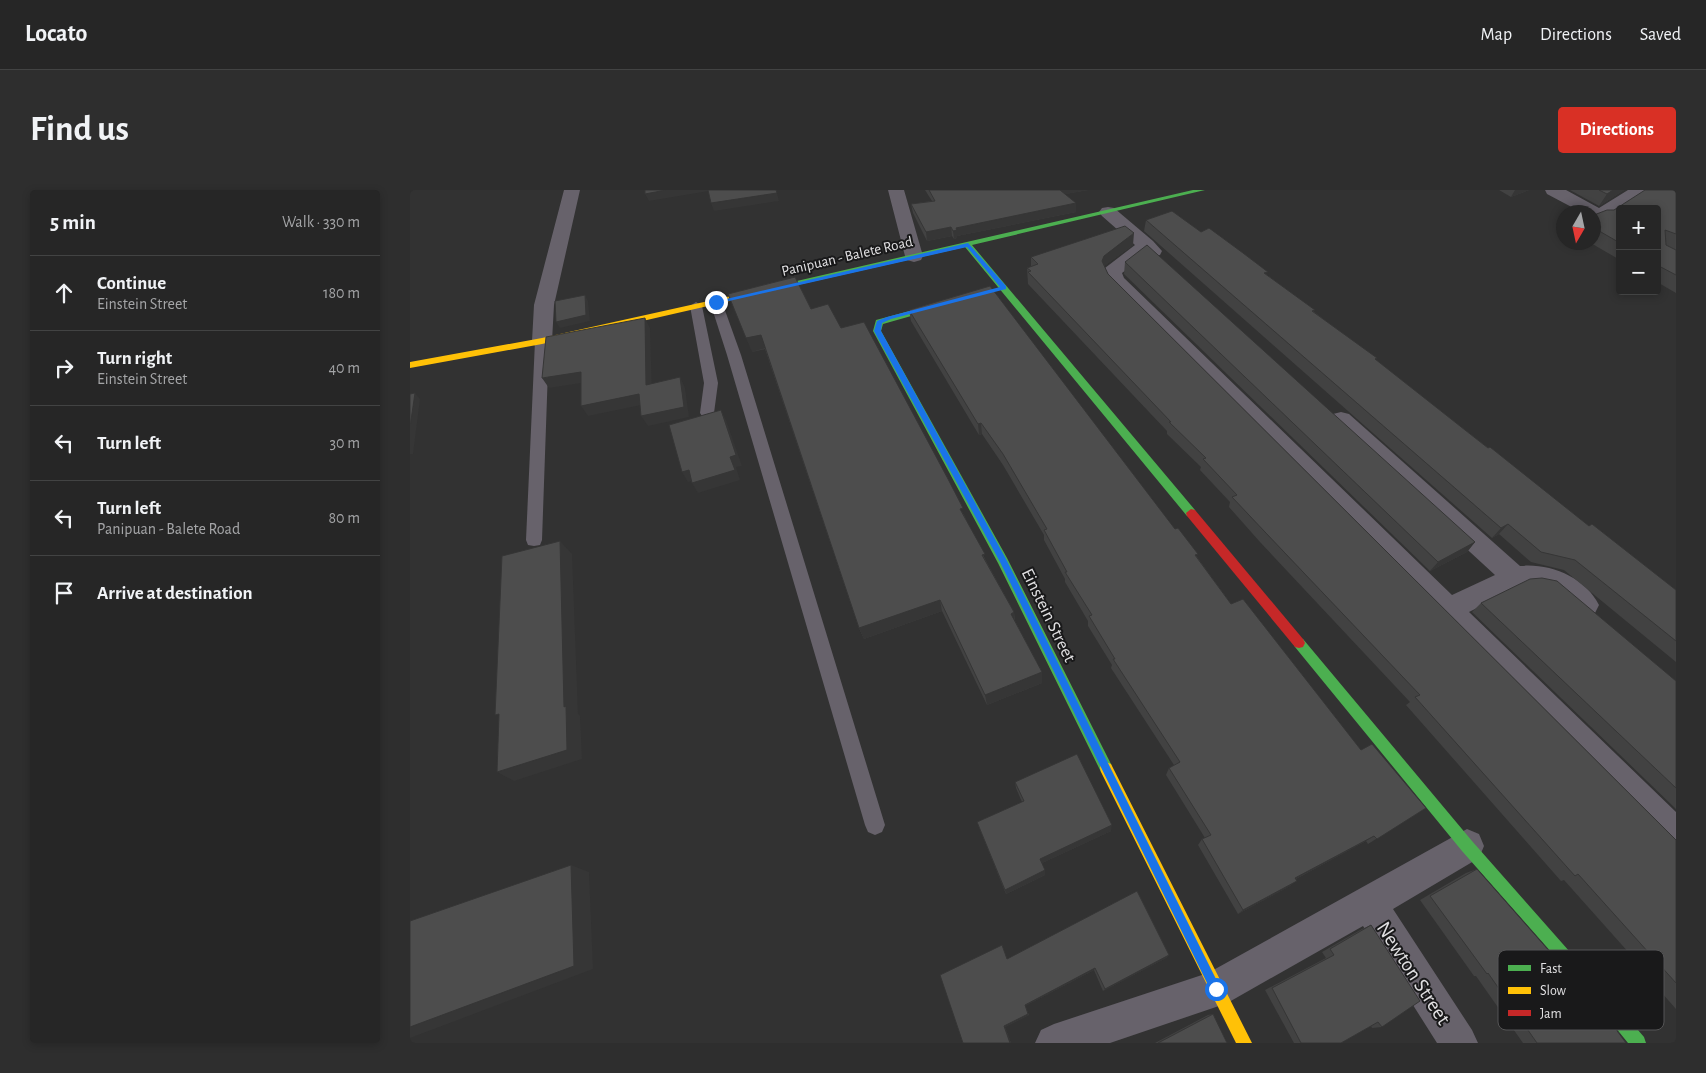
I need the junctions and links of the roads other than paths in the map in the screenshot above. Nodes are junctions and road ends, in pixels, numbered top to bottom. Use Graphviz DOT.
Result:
graph roads {
  1 [pos="572,190"];
  2 [pos="896,190"];
  3 [pos="1202,190"];
  4 [pos="1553,190"];
  5 [pos="1640,190"];
  6 [pos="1580,205"];
  7 [pos="1108,212"];
  8 [pos="1601,215"];
  9 [pos="968,245"];
  10 [pos="1147,245"];
  11 [pos="914,256"];
  12 [pos="1169,265"];
  13 [pos="956,300"];
  14 [pos="716,302"];
  15 [pos="696,306"];
  16 [pos="542,341"];
  17 [pos="410,365"];
  18 [pos="1323,404"];
  19 [pos="707,413"];
  20 [pos="534,540"];
  21 [pos="1515,577"];
  22 [pos="1448,610"];
  23 [pos="1600,618"];
  24 [pos="874,826"];
  25 [pos="1676,834"];
  26 [pos="1467,846"];
  27 [pos="1369,904"];
  28 [pos="1559,950"];
  29 [pos="1216,989"];
  30 [pos="1627,1030"];
  31 [pos="1054,1043"];
  32 [pos="1244,1043"];
  33 [pos="1459,1043"];
  34 [pos="1638,1043"];
  1 -- 16 [label="street"];
  2 -- 11 [label="street"];
  3 -- 7 [label="street, Panipuan - Balete Road"];
  4 -- 6 [label="street"];
  5 -- 8 [label="street"];
  7 -- 9 [label="street, Panipuan - Balete Road"];
  7 -- 10 [label="street"];
  9 -- 11 [label="street, Panipuan - Balete Road"];
  9 -- 26 [label="street"];
  10 -- 12 [label="street"];
  10 -- 22 [label="street"];
  11 -- 14 [label="street, Panipuan - Balete Road"];
  13 -- 29 [label="street, Einstein Street"];
  14 -- 15 [label="street, Panipuan - Balete Road"];
  14 -- 24 [label="lane"];
  15 -- 16 [label="street, Panipuan - Balete Road"];
  15 -- 19 [label="lane"];
  16 -- 17 [label="street, Panipuan - Balete Road"];
  16 -- 20 [label="lane"];
  18 -- 21 [label="street"];
  21 -- 22 [label="street"];
  21 -- 23 [label="street"];
  22 -- 25 [label="street"];
  26 -- 27 [label="street"];
  26 -- 28 [label="street"];
  27 -- 29 [label="street"];
  27 -- 33 [label="street, Newton Street"];
  29 -- 31 [label="street"];
  29 -- 32 [label="street, Einstein Street"];
  30 -- 34 [label="street"];
}
